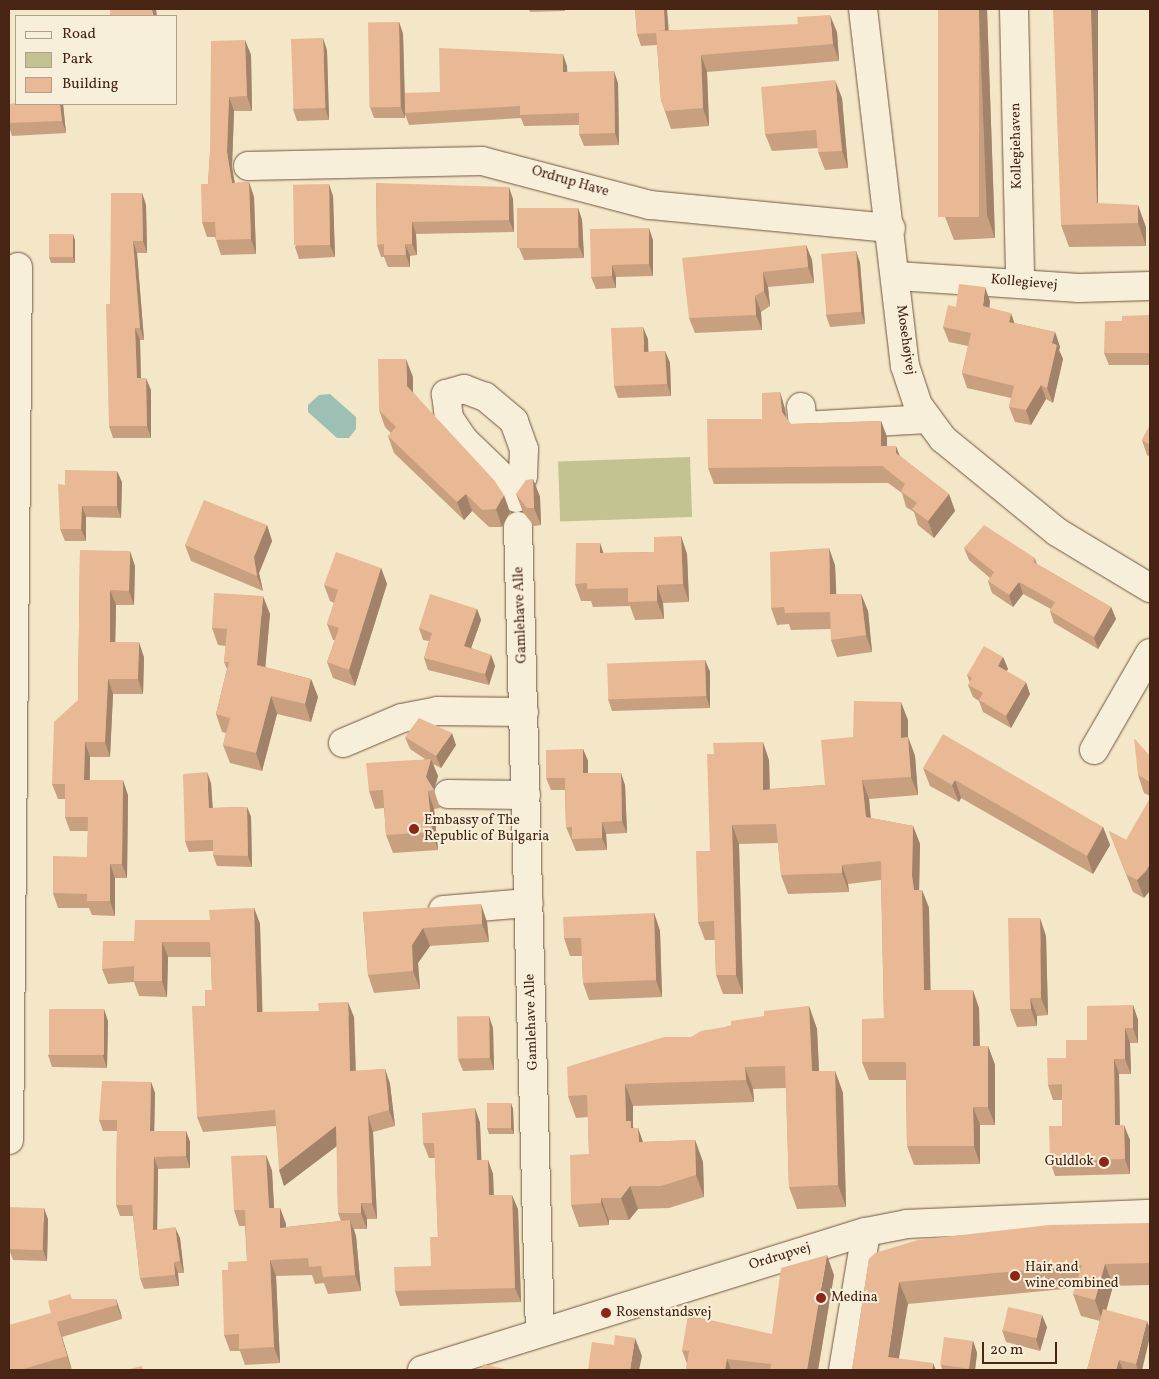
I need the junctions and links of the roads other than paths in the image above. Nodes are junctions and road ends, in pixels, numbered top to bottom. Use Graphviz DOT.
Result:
graph roads {
  1 [pos="863,9"];
  2 [pos="1014,9"];
  3 [pos="248,166"];
  4 [pos="891,228"];
  5 [pos="18,267"];
  6 [pos="897,276"];
  7 [pos="1020,283"];
  8 [pos="1150,286"];
  9 [pos="801,407"];
  10 [pos="928,419"];
  11 [pos="519,537"];
  12 [pos="1150,588"];
  13 [pos="13,644"];
  14 [pos="1150,653"];
  15 [pos="524,712"];
  16 [pos="343,743"];
  17 [pos="1094,750"];
  18 [pos="448,794"];
  19 [pos="526,795"];
  20 [pos="529,903"];
  21 [pos="413,912"];
  22 [pos="9,1140"];
  23 [pos="1150,1214"];
  24 [pos="866,1232"];
  25 [pos="540,1332"];
  26 [pos="429,1369"];
  27 [pos="842,1370"];
  1 -- 4 [label="street, Mosehøjvej"];
  2 -- 7 [label="street, Kollegiehaven"];
  3 -- 4 [label="street, Ordrup Have"];
  4 -- 6 [label="street, Mosehøjvej"];
  5 -- 13 [label="street"];
  6 -- 7 [label="street, Kollegievej"];
  6 -- 10 [label="street, Mosehøjvej"];
  7 -- 8 [label="street, Kollegievej"];
  9 -- 10 [label="street"];
  10 -- 12 [label="street, Mosehøjvej"];
  11 -- 15 [label="street, Gamlehave Alle"];
  13 -- 22 [label="street"];
  14 -- 17 [label="street"];
  15 -- 16 [label="street"];
  15 -- 19 [label="street, Gamlehave Alle"];
  18 -- 19 [label="street"];
  19 -- 20 [label="street, Gamlehave Alle"];
  20 -- 21 [label="street"];
  20 -- 25 [label="street, Gamlehave Alle"];
  23 -- 24 [label="street, Ordrupvej"];
  24 -- 25 [label="street, Ordrupvej"];
  24 -- 27 [label="street"];
  25 -- 26 [label="street, Ordrupvej"];
}
